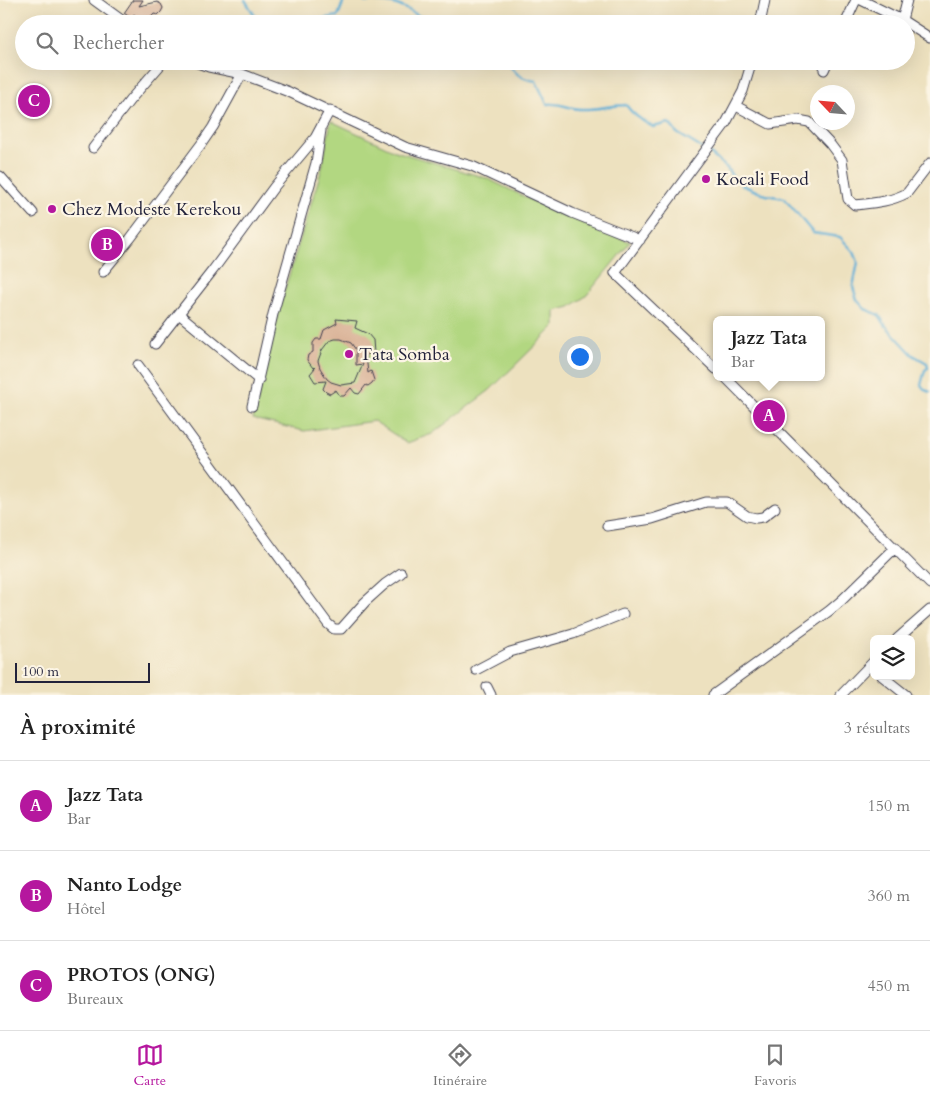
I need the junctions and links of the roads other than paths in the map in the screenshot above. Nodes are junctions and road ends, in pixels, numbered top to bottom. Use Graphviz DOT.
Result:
graph roads {
  1 [pos="94,0"];
  2 [pos="765,0"];
  3 [pos="856,0"];
  4 [pos="861,0"];
  5 [pos="907,0"];
  6 [pos="115,15"];
  7 [pos="762,15"];
  8 [pos="849,15"];
  9 [pos="892,15"];
  10 [pos="903,15"];
  11 [pos="915,28"];
  12 [pos="930,38"];
  13 [pos="156,70"];
  14 [pos="227,70"];
  15 [pos="750,70"];
  16 [pos="242,74"];
  17 [pos="736,106"];
  18 [pos="330,110"];
  19 [pos="321,129"];
  20 [pos="93,148"];
  21 [pos="930,162"];
  22 [pos="0,176"];
  23 [pos="33,213"];
  24 [pos="640,240"];
  25 [pos="103,272"];
  26 [pos="179,314"];
  27 [pos="155,344"];
  28 [pos="138,365"];
  29 [pos="713,366"];
  30 [pos="259,380"];
  31 [pos="729,381"];
  32 [pos="252,406"];
  33 [pos="775,508"];
  34 [pos="608,526"];
  35 [pos="895,548"];
  36 [pos="401,573"];
  37 [pos="930,584"];
  38 [pos="930,610"];
  39 [pos="622,614"];
  40 [pos="902,635"];
  41 [pos="870,667"];
  42 [pos="476,670"];
  43 [pos="887,680"];
  44 [pos="713,695"];
  45 [pos="842,695"];
  46 [pos="906,695"];
  1 -- 6 [label="street"];
  2 -- 7 [label="street"];
  3 -- 8 [label="street"];
  4 -- 9 [label="street"];
  5 -- 10 [label="street"];
  11 -- 12 [label="street"];
  13 -- 20 [label="street"];
  14 -- 16 [label="street"];
  15 -- 17 [label="street"];
  16 -- 18 [label="street"];
  16 -- 25 [label="street"];
  17 -- 21 [label="street"];
  17 -- 24 [label="street"];
  18 -- 19 [label="street"];
  18 -- 24 [label="street"];
  19 -- 26 [label="street"];
  19 -- 30 [label="street"];
  22 -- 23 [label="street"];
  24 -- 29 [label="street"];
  26 -- 27 [label="street"];
  26 -- 30 [label="street"];
  28 -- 36 [label="street"];
  30 -- 32 [label="street"];
  31 -- 35 [label="street"];
  33 -- 34 [label="street"];
  35 -- 37 [label="street"];
  35 -- 44 [label="street"];
  38 -- 40 [label="street"];
  39 -- 42 [label="street"];
  41 -- 45 [label="street"];
  43 -- 46 [label="street"];
}
